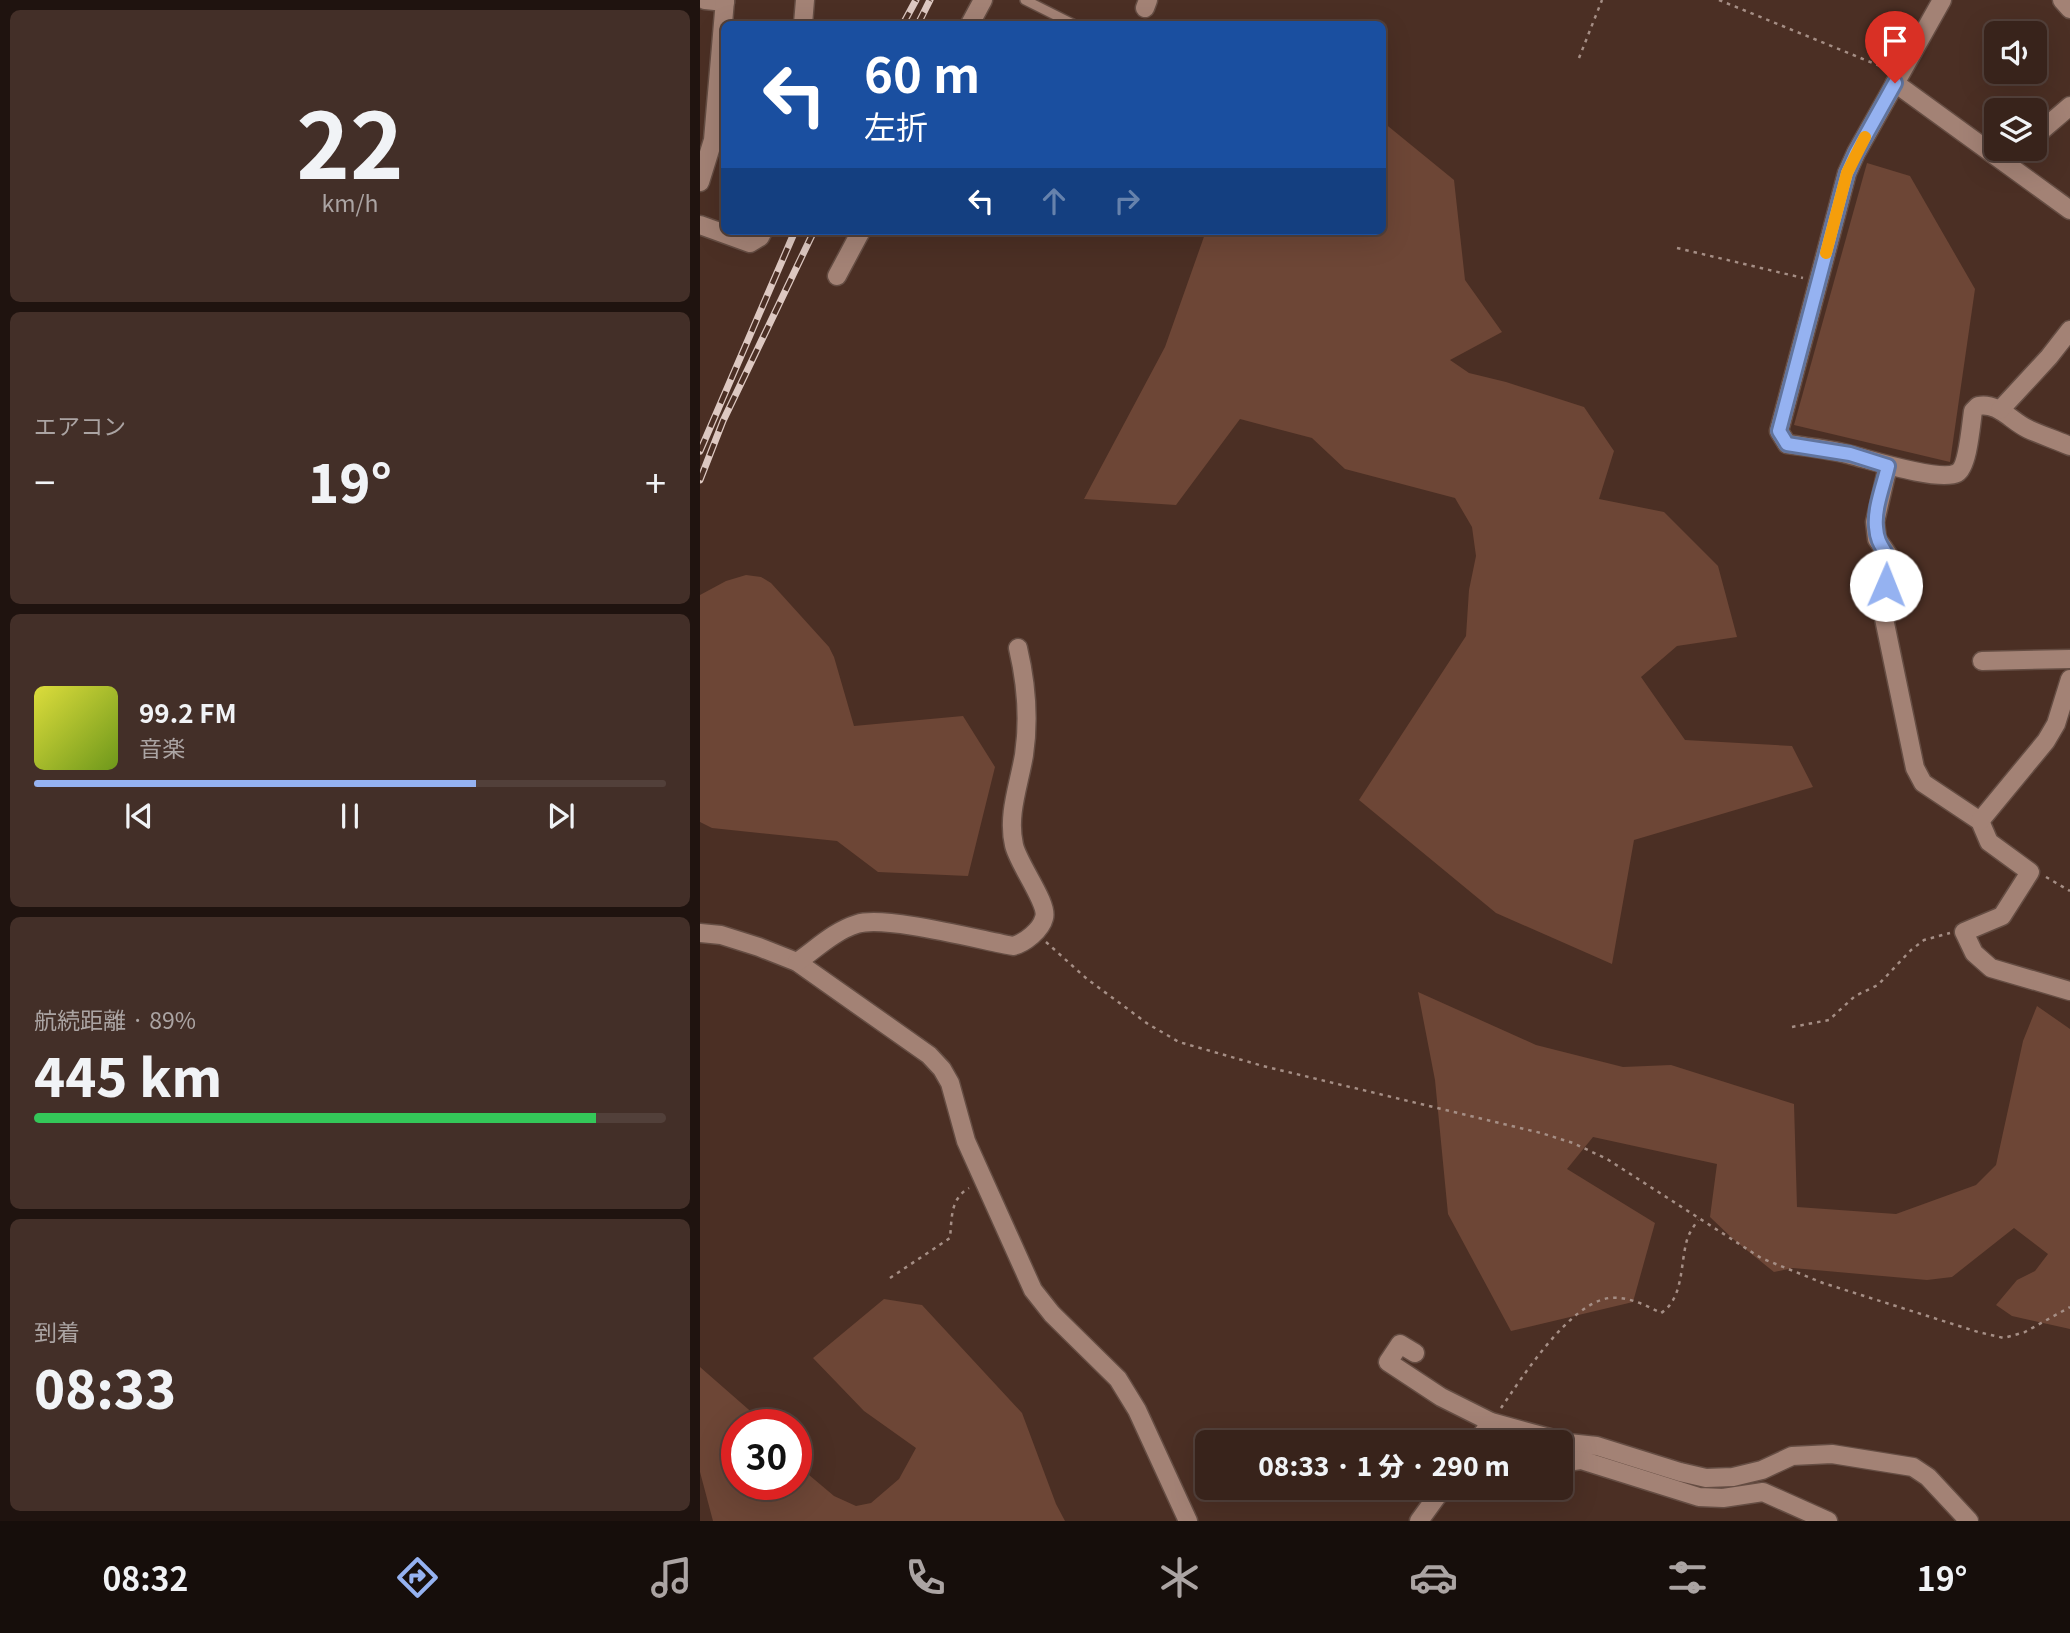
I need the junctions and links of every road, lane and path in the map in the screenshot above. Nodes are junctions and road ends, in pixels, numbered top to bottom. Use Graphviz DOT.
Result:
graph roads {
  1 [pos="705,0"];
  2 [pos="805,0"];
  3 [pos="983,0"];
  4 [pos="1025,0"];
  5 [pos="1602,0"];
  6 [pos="1720,0"];
  7 [pos="1942,0"];
  8 [pos="2062,0"];
  9 [pos="725,1"];
  10 [pos="2070,9"];
  11 [pos="724,21"];
  12 [pos="803,21"];
  13 [pos="972,21"];
  14 [pos="1067,21"];
  15 [pos="1579,58"];
  16 [pos="721,72"];
  17 [pos="1898,78"];
  18 [pos="2070,106"];
  19 [pos="2047,127"];
  20 [pos="700,182"];
  21 [pos="2070,210"];
  22 [pos="700,225"];
  23 [pos="721,233"];
  24 [pos="728,235"];
  25 [pos="761,235"];
  26 [pos="859,235"];
  27 [pos="1677,248"];
  28 [pos="837,276"];
  29 [pos="1819,278"];
  30 [pos="2070,330"];
  31 [pos="2000,410"];
  32 [pos="2070,446"];
  33 [pos="1888,466"];
  34 [pos="1018,648"];
  35 [pos="2070,659"];
  36 [pos="1982,661"];
  37 [pos="2070,679"];
  38 [pos="2064,722"];
  39 [pos="1980,821"];
  40 [pos="2030,872"];
  41 [pos="2070,891"];
  42 [pos="1964,932"];
  43 [pos="700,933"];
  44 [pos="1057,952"];
  45 [pos="797,962"];
  46 [pos="2070,991"];
  47 [pos="1792,1027"];
  48 [pos="984,1179"];
  49 [pos="1698,1219"];
  50 [pos="890,1278"];
  51 [pos="2070,1307"];
  52 [pos="1415,1353"];
  53 [pos="1491,1422"];
  54 [pos="1485,1430"];
  55 [pos="1573,1461"];
  56 [pos="1434,1500"];
  57 [pos="1188,1521"];
  58 [pos="1419,1521"];
  59 [pos="1828,1521"];
  60 [pos="1969,1521"];
  1 -- 9 [label="street"];
  2 -- 12 [label="street"];
  3 -- 13 [label="street"];
  4 -- 14 [label="lane"];
  5 -- 15 [label="path"];
  6 -- 17 [label="path"];
  7 -- 17 [label="street"];
  8 -- 10 [label="street"];
  9 -- 11 [label="street"];
  16 -- 20 [label="street"];
  17 -- 21 [label="street"];
  17 -- 29 [label="street"];
  18 -- 19 [label="street"];
  22 -- 23 [label="street"];
  24 -- 25 [label="street"];
  26 -- 28 [label="street"];
  27 -- 29 [label="path"];
  29 -- 33 [label="street"];
  30 -- 31 [label="street"];
  31 -- 32 [label="street"];
  31 -- 33 [label="street"];
  33 -- 39 [label="street"];
  34 -- 45 [label="street"];
  35 -- 36 [label="street"];
  37 -- 38 [label="street"];
  38 -- 39 [label="street"];
  39 -- 40 [label="street"];
  40 -- 41 [label="path"];
  40 -- 42 [label="street"];
  42 -- 46 [label="street"];
  42 -- 47 [label="path"];
  43 -- 45 [label="street"];
  44 -- 49 [label="path"];
  45 -- 48 [label="street"];
  48 -- 50 [label="path"];
  48 -- 57 [label="street"];
  49 -- 51 [label="path"];
  49 -- 53 [label="path"];
  52 -- 53 [label="street"];
  53 -- 54 [label="street"];
  53 -- 60 [label="street"];
  55 -- 59 [label="street"];
  56 -- 58 [label="street"];
}
